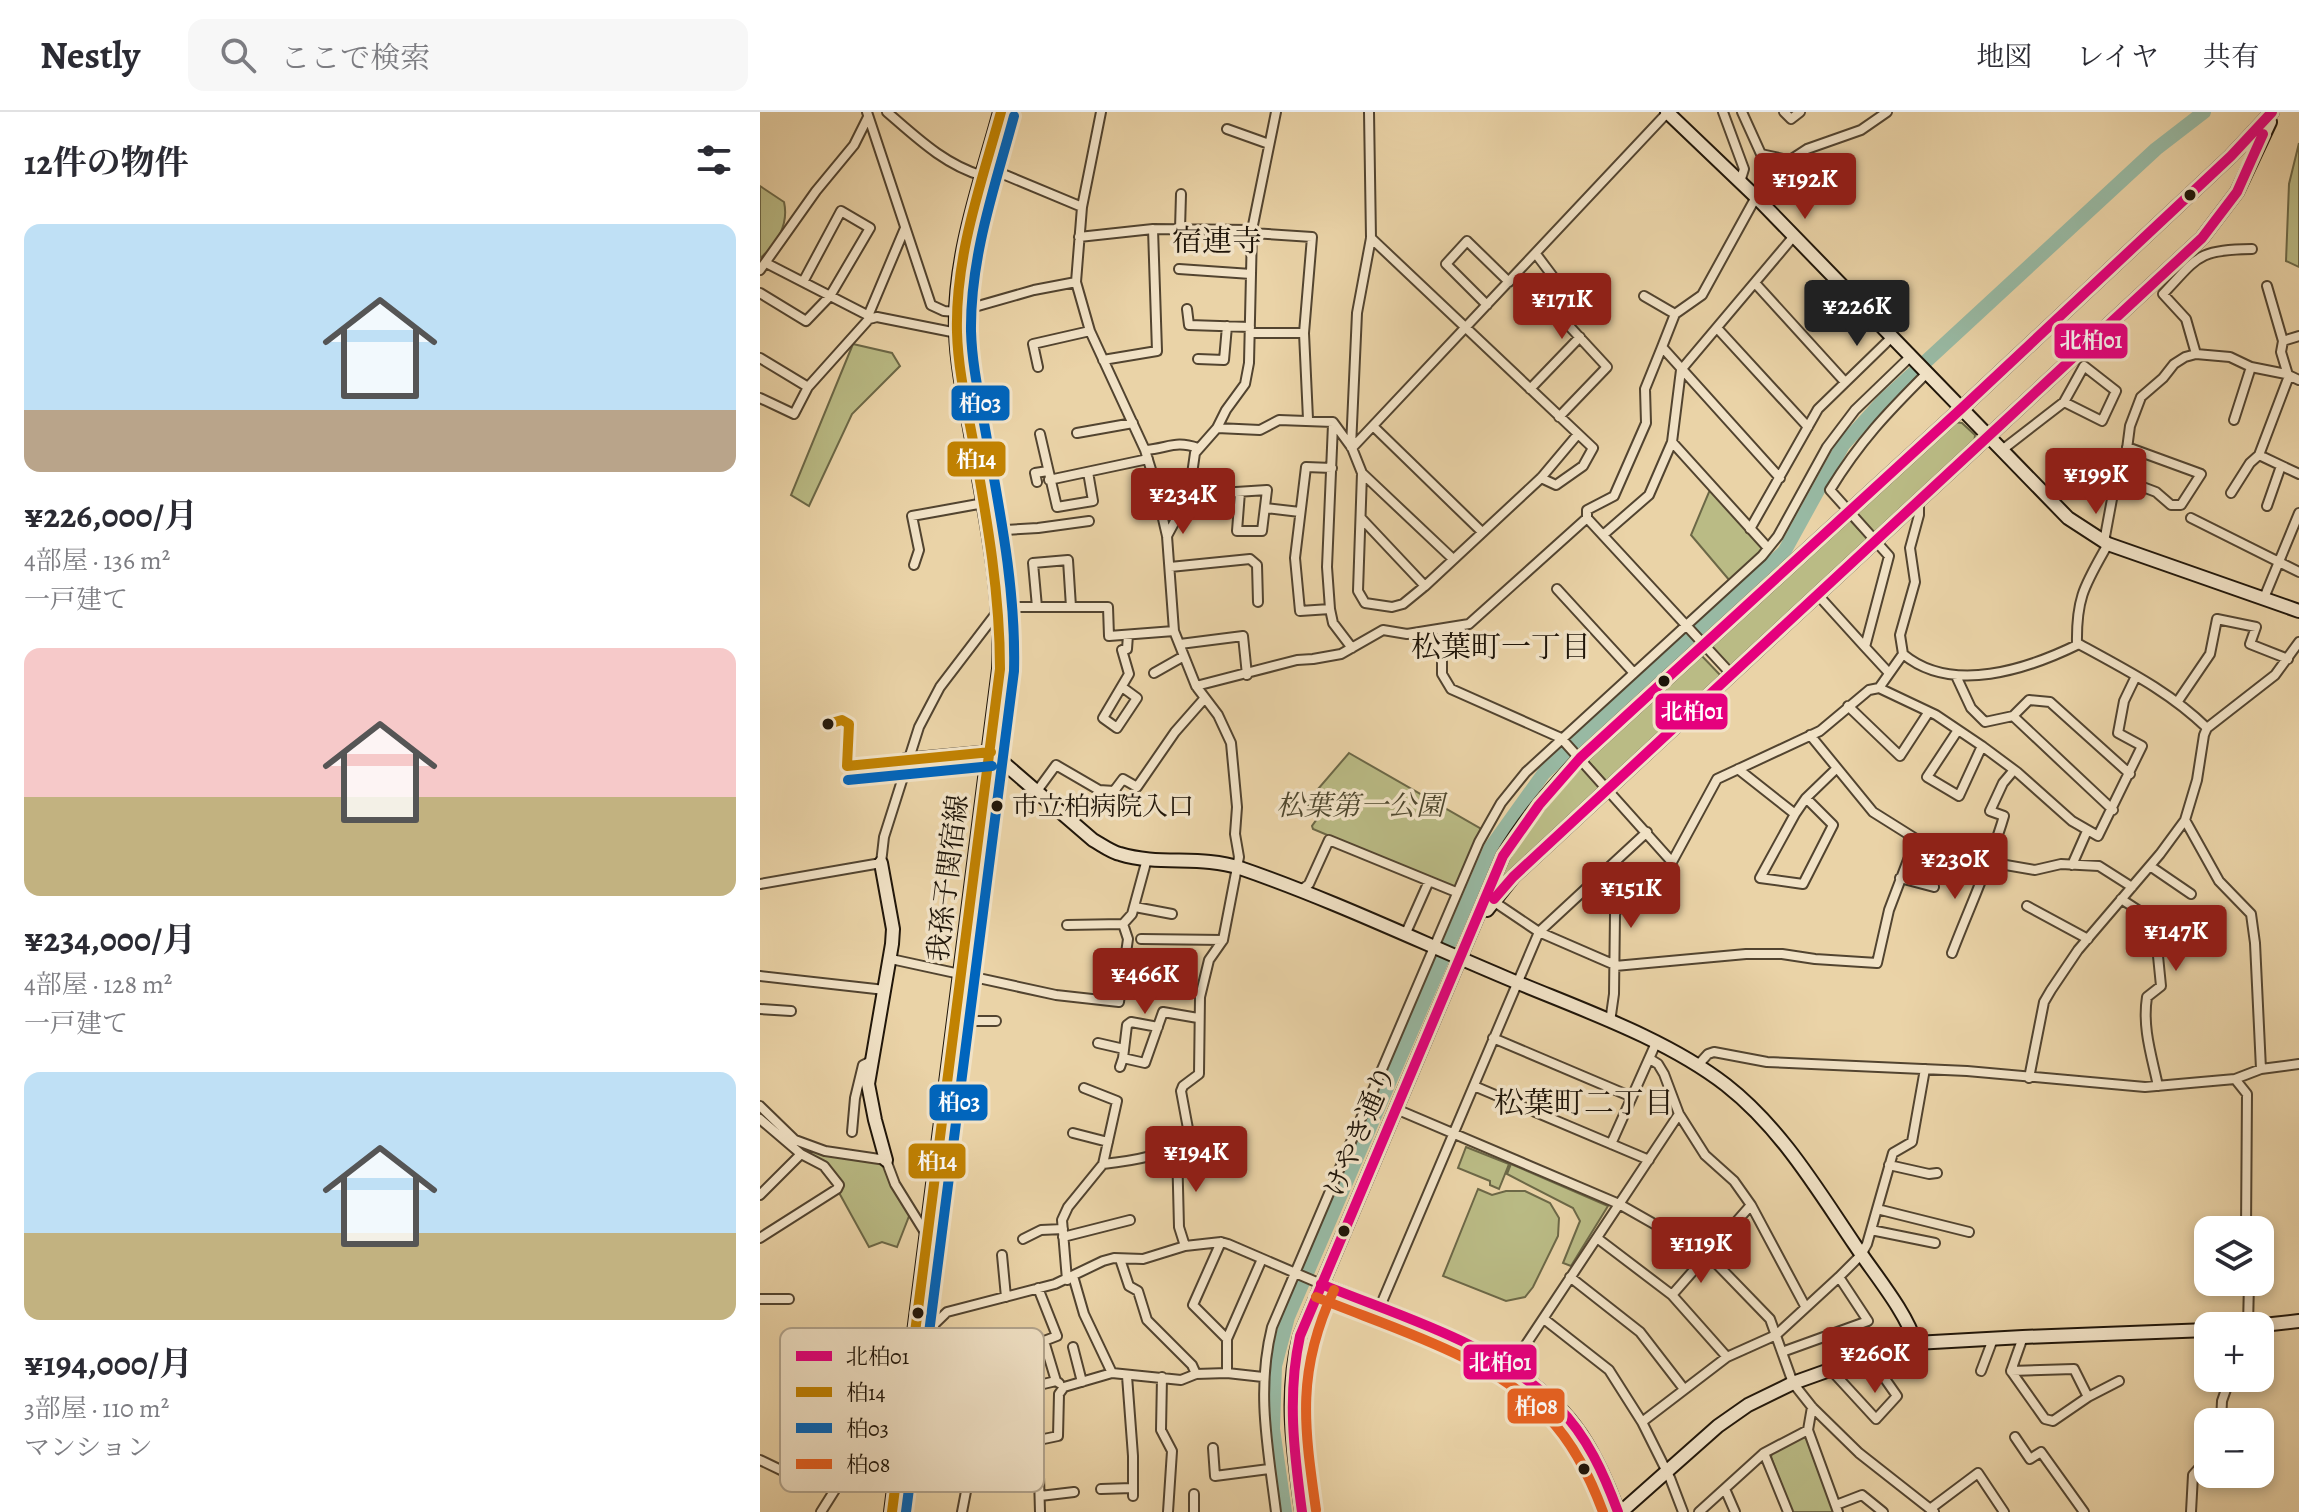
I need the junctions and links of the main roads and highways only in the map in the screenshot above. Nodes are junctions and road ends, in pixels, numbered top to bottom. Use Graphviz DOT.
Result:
graph roads {
  1 [pos="1001,112"];
  2 [pos="917,1328"];
  3 [pos="894,1492"];
  4 [pos="892,1512"];
  1 -- 2 [label="main road, 我孫子関宿線"];
  3 -- 4 [label="main road, 我孫子関宿線"];
}
